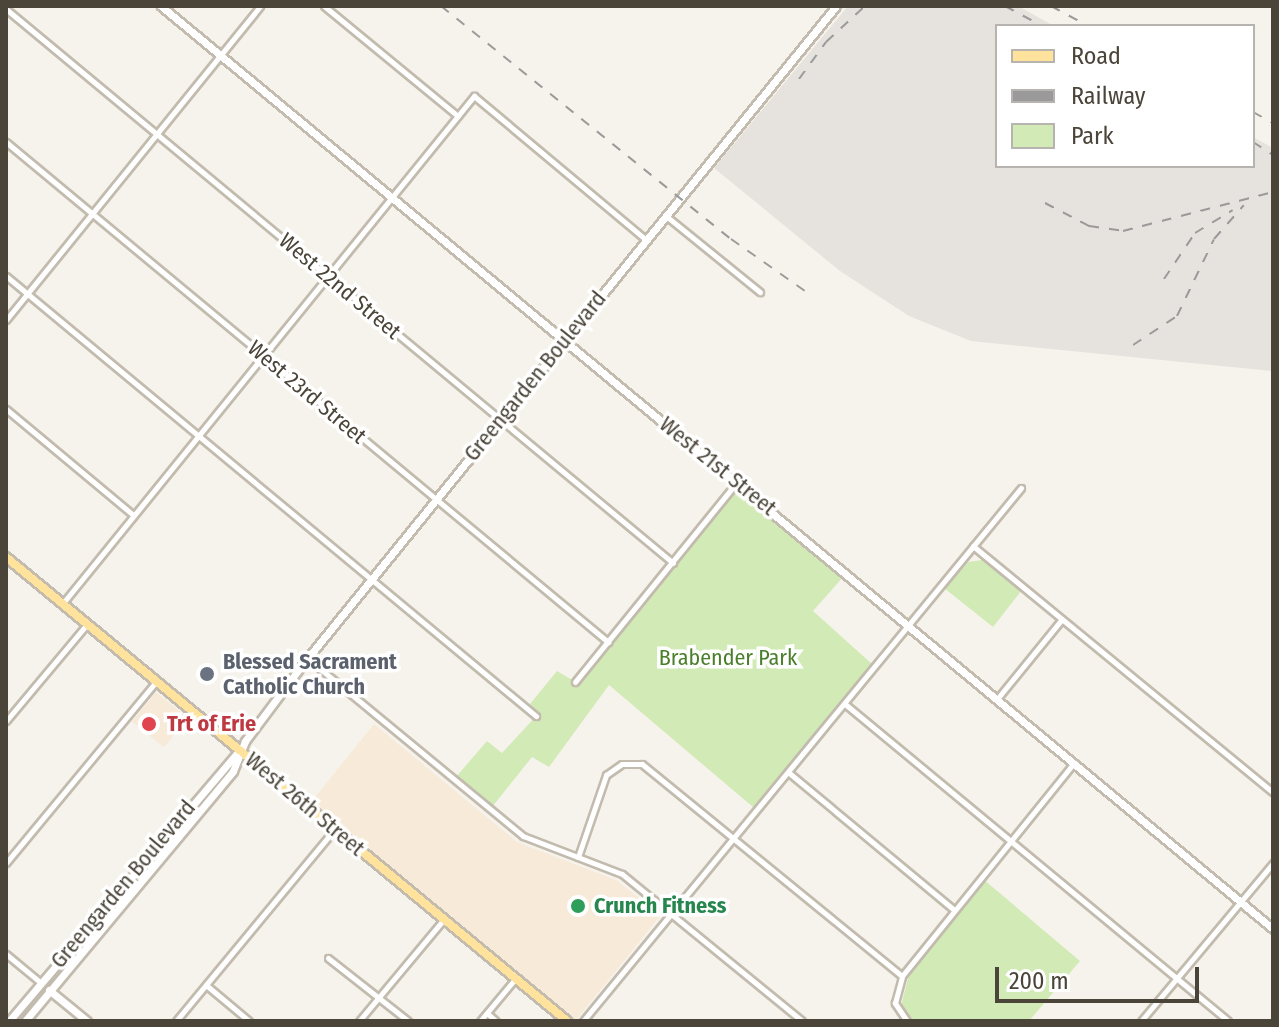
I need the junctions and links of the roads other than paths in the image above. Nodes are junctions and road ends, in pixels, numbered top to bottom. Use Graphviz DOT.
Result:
graph roads {
  1 [pos="161,6"];
  2 [pos="260,6"];
  3 [pos="324,6"];
  4 [pos="836,6"];
  5 [pos="6,9"];
  6 [pos="220,55"];
  7 [pos="458,116"];
  8 [pos="157,133"];
  9 [pos="6,142"];
  10 [pos="392,198"];
  11 [pos="92,213"];
  12 [pos="665,215"];
  13 [pos="646,240"];
  14 [pos="6,276"];
  15 [pos="328,276"];
  16 [pos="760,292"];
  17 [pos="28,294"];
  18 [pos="6,320"];
  19 [pos="564,341"];
  20 [pos="263,356"];
  21 [pos="6,409"];
  22 [pos="500,420"];
  23 [pos="198,436"];
  24 [pos="736,482"];
  25 [pos="1021,488"];
  26 [pos="436,499"];
  27 [pos="133,515"];
  28 [pos="973,546"];
  29 [pos="8,563"];
  30 [pos="673,563"];
  31 [pos="371,579"];
  32 [pos="62,603"];
  33 [pos="1062,619"];
  34 [pos="87,624"];
  35 [pos="908,624"];
  36 [pos="608,642"];
  37 [pos="307,658"];
  38 [pos="157,682"];
  39 [pos="575,682"];
  40 [pos="997,699"];
  41 [pos="845,704"];
  42 [pos="536,716"];
  43 [pos="6,721"];
  44 [pos="240,751"];
  45 [pos="1074,763"];
  46 [pos="788,772"];
  47 [pos="1273,792"];
  48 [pos="335,829"];
  49 [pos="734,837"];
  50 [pos="1010,841"];
  51 [pos="578,857"];
  52 [pos="6,863"];
  53 [pos="1273,863"];
  54 [pos="1240,901"];
  55 [pos="954,910"];
  56 [pos="672,913"];
  57 [pos="444,919"];
  58 [pos="1273,929"];
  59 [pos="6,954"];
  60 [pos="328,958"];
  61 [pos="902,976"];
  62 [pos="515,979"];
  63 [pos="1176,979"];
  64 [pos="41,983"];
  65 [pos="206,985"];
  66 [pos="50,991"];
  67 [pos="378,998"];
  68 [pos="487,1013"];
  69 [pos="9,1021"];
  70 [pos="25,1021"];
  71 [pos="87,1021"];
  72 [pos="176,1021"];
  73 [pos="249,1021"];
  74 [pos="359,1021"];
  75 [pos="408,1021"];
  76 [pos="480,1021"];
  77 [pos="496,1021"];
  78 [pos="567,1021"];
  79 [pos="583,1021"];
  80 [pos="802,1021"];
  81 [pos="907,1021"];
  82 [pos="1141,1021"];
  83 [pos="1228,1021"];
  1 -- 6 [label="street, West 21st Street"];
  2 -- 6 [label="street"];
  3 -- 7 [label="street"];
  4 -- 12 [label="street, Greengarden Boulevard"];
  5 -- 8 [label="street, West 22nd Street"];
  6 -- 8 [label="street"];
  6 -- 10 [label="street, West 21st Street"];
  7 -- 10 [label="street"];
  7 -- 13 [label="street"];
  8 -- 11 [label="street"];
  8 -- 15 [label="street, West 22nd Street"];
  9 -- 11 [label="street, West 23rd Street"];
  10 -- 15 [label="street"];
  10 -- 19 [label="street, West 21st Street"];
  11 -- 17 [label="street"];
  11 -- 20 [label="street, West 23rd Street"];
  12 -- 13 [label="street, Greengarden Boulevard"];
  12 -- 16 [label="street"];
  13 -- 19 [label="street, Greengarden Boulevard"];
  14 -- 17 [label="street"];
  15 -- 20 [label="street"];
  15 -- 22 [label="street, West 22nd Street"];
  17 -- 18 [label="street"];
  17 -- 23 [label="street"];
  19 -- 22 [label="street, Greengarden Boulevard"];
  19 -- 24 [label="street, West 21st Street"];
  20 -- 23 [label="street"];
  20 -- 26 [label="street, West 23rd Street"];
  21 -- 27 [label="street"];
  22 -- 26 [label="street, Greengarden Boulevard"];
  22 -- 30 [label="street, West 22nd Street"];
  23 -- 27 [label="street"];
  23 -- 31 [label="street"];
  24 -- 30 [label="street"];
  24 -- 35 [label="street, West 21st Street"];
  25 -- 28 [label="street"];
  26 -- 31 [label="street, Greengarden Boulevard"];
  26 -- 36 [label="street, West 23rd Street"];
  27 -- 32 [label="street"];
  28 -- 33 [label="street"];
  28 -- 35 [label="street"];
  29 -- 32 [label="main road, West 26th Street"];
  30 -- 36 [label="street"];
  31 -- 37 [label="street, Greengarden Boulevard"];
  31 -- 42 [label="street"];
  32 -- 34 [label="main road, West 26th Street"];
  33 -- 40 [label="street"];
  33 -- 47 [label="street"];
  34 -- 38 [label="main road, West 26th Street"];
  34 -- 43 [label="street"];
  35 -- 40 [label="street, West 21st Street"];
  35 -- 41 [label="street"];
  36 -- 39 [label="street"];
  37 -- 44 [label="street, Greengarden Boulevard"];
  37 -- 51 [label="street"];
  38 -- 44 [label="main road, West 26th Street"];
  38 -- 52 [label="street"];
  40 -- 45 [label="street, West 21st Street"];
  41 -- 46 [label="street"];
  41 -- 50 [label="street"];
  44 -- 48 [label="main road, West 26th Street"];
  44 -- 64 [label="street, Greengarden Boulevard"];
  44 -- 66 [label="street, Greengarden Boulevard"];
  45 -- 50 [label="street"];
  45 -- 54 [label="street, West 21st Street"];
  46 -- 49 [label="street"];
  46 -- 55 [label="street"];
  48 -- 57 [label="main road, West 26th Street"];
  48 -- 65 [label="street"];
  49 -- 51 [label="street"];
  49 -- 56 [label="street"];
  49 -- 61 [label="street"];
  50 -- 55 [label="street"];
  50 -- 63 [label="street"];
  51 -- 56 [label="street"];
  53 -- 54 [label="street"];
  54 -- 58 [label="street, West 21st Street"];
  54 -- 63 [label="street"];
  55 -- 61 [label="street"];
  56 -- 79 [label="street"];
  56 -- 80 [label="street"];
  57 -- 62 [label="main road, West 26th Street"];
  57 -- 67 [label="street"];
  59 -- 64 [label="street"];
  60 -- 67 [label="street"];
  61 -- 81 [label="street"];
  62 -- 68 [label="street"];
  62 -- 78 [label="main road, West 26th Street"];
  63 -- 82 [label="street"];
  63 -- 83 [label="street"];
  64 -- 66 [label="street"];
  64 -- 69 [label="street, Greengarden Boulevard"];
  65 -- 72 [label="street"];
  65 -- 73 [label="street"];
  66 -- 70 [label="street, Greengarden Boulevard"];
  66 -- 71 [label="street"];
  67 -- 74 [label="street"];
  67 -- 75 [label="street"];
  68 -- 76 [label="street"];
  68 -- 77 [label="street"];
}
